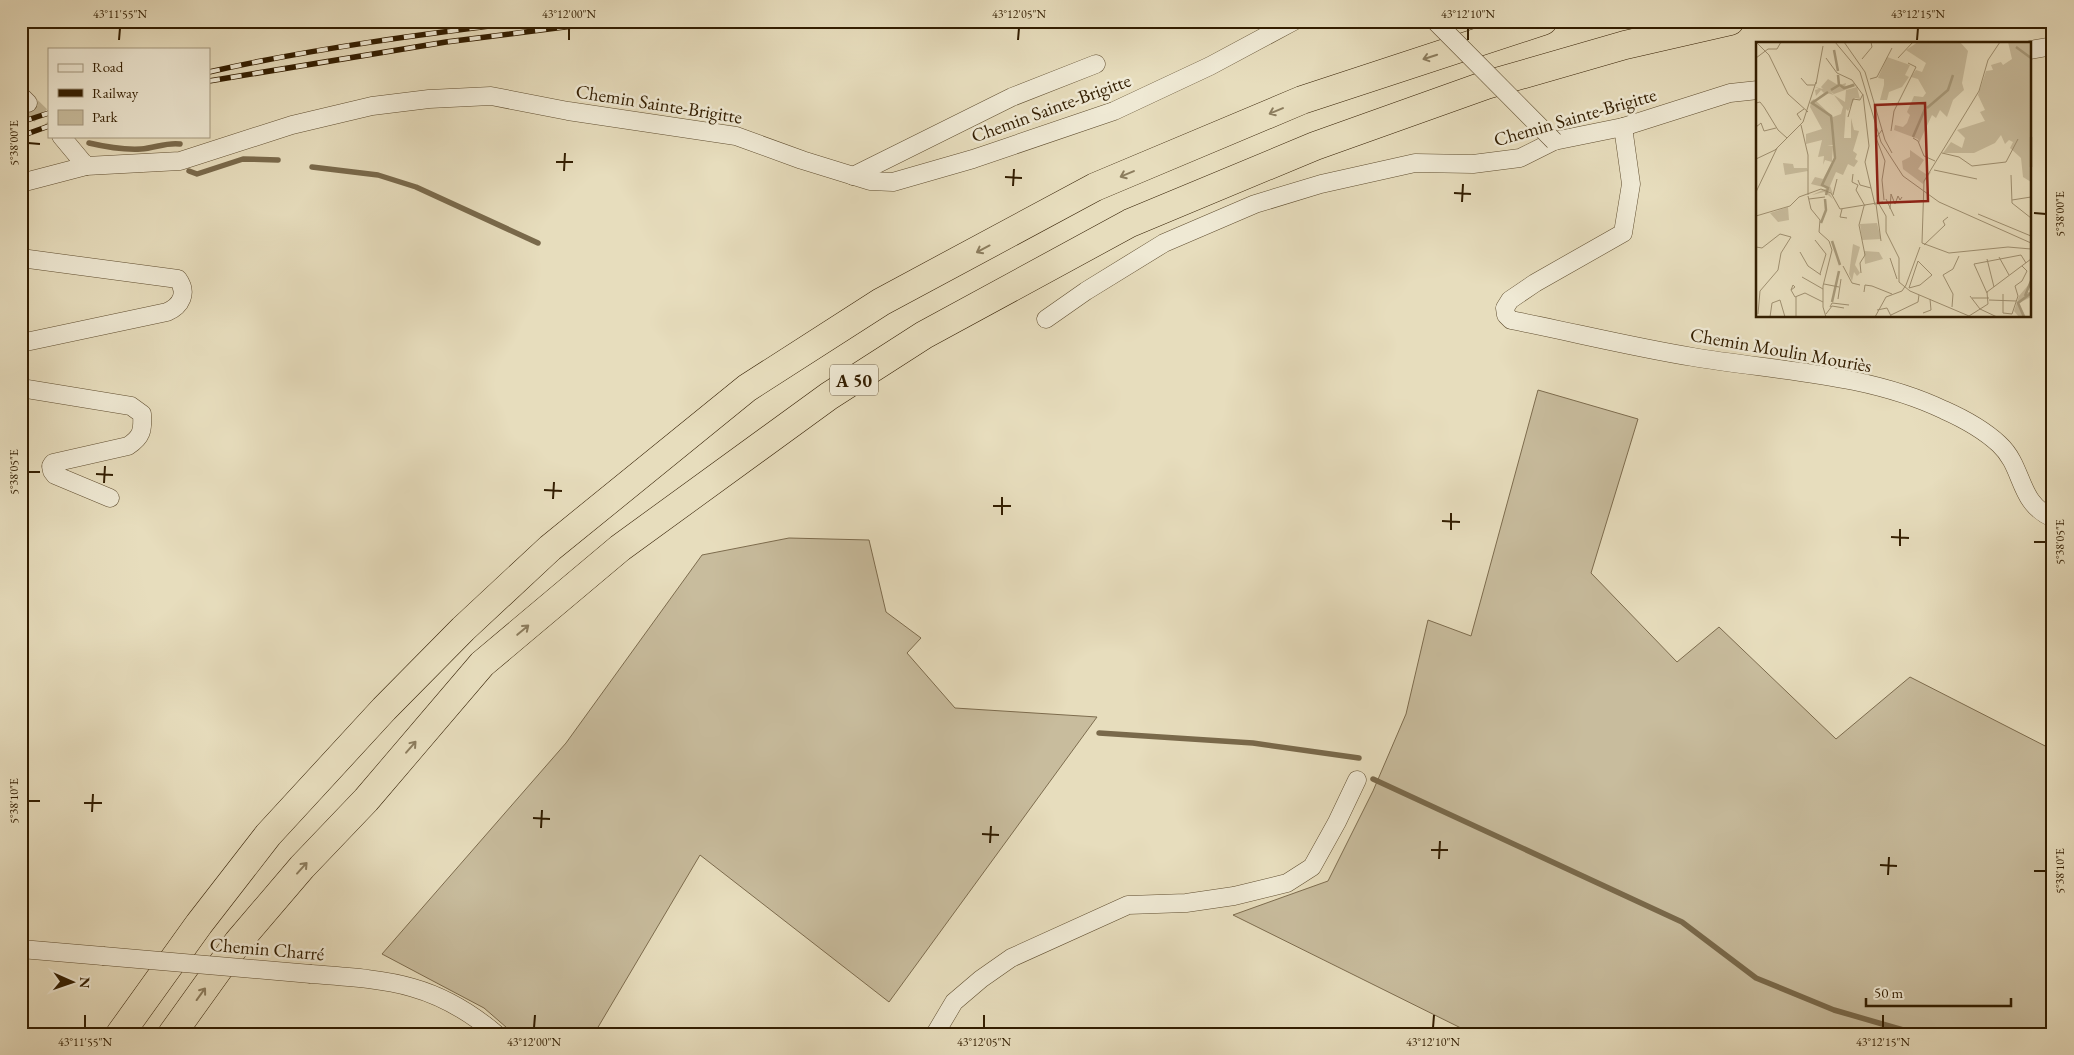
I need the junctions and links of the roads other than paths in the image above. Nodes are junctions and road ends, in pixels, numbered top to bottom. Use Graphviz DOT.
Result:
graph roads {
  1 [pos="1294,21"];
  2 [pos="1435,21"];
  3 [pos="1543,21"];
  4 [pos="1730,21"];
  5 [pos="2053,46"];
  6 [pos="2032,50"];
  7 [pos="1096,64"];
  8 [pos="1756,90"];
  9 [pos="1623,128"];
  10 [pos="63,138"];
  11 [pos="1554,141"];
  12 [pos="86,166"];
  13 [pos="853,176"];
  14 [pos="21,183"];
  15 [pos="21,258"];
  16 [pos="1046,318"];
  17 [pos="21,343"];
  18 [pos="21,388"];
  19 [pos="110,498"];
  20 [pos="2053,518"];
  21 [pos="1357,780"];
  22 [pos="21,949"];
  23 [pos="120,1034"];
  24 [pos="172,1034"];
  25 [pos="496,1034"];
  26 [pos="935,1034"];
  1 -- 13 [label="street, Chemin Sainte-Brigitte"];
  2 -- 11 [label="street, bridge"];
  3 -- 23 [label="highway, A 50, one-way"];
  24 -- 4 [label="highway, A 50, one-way"];
  5 -- 6 [label="street"];
  7 -- 13 [label="street"];
  8 -- 9 [label="street, Chemin Sainte-Brigitte"];
  9 -- 11 [label="street, Chemin Sainte-Brigitte"];
  9 -- 20 [label="street, Chemin Moulin Mouriès"];
  10 -- 12 [label="street"];
  11 -- 16 [label="street, Chemin Sainte-Brigitte"];
  12 -- 13 [label="street, Chemin Sainte-Brigitte"];
  12 -- 14 [label="street, Chemin Sainte-Brigitte"];
  15 -- 17 [label="street"];
  18 -- 19 [label="street"];
  21 -- 26 [label="street"];
  22 -- 25 [label="street, Chemin Charré, bridge"];
}
